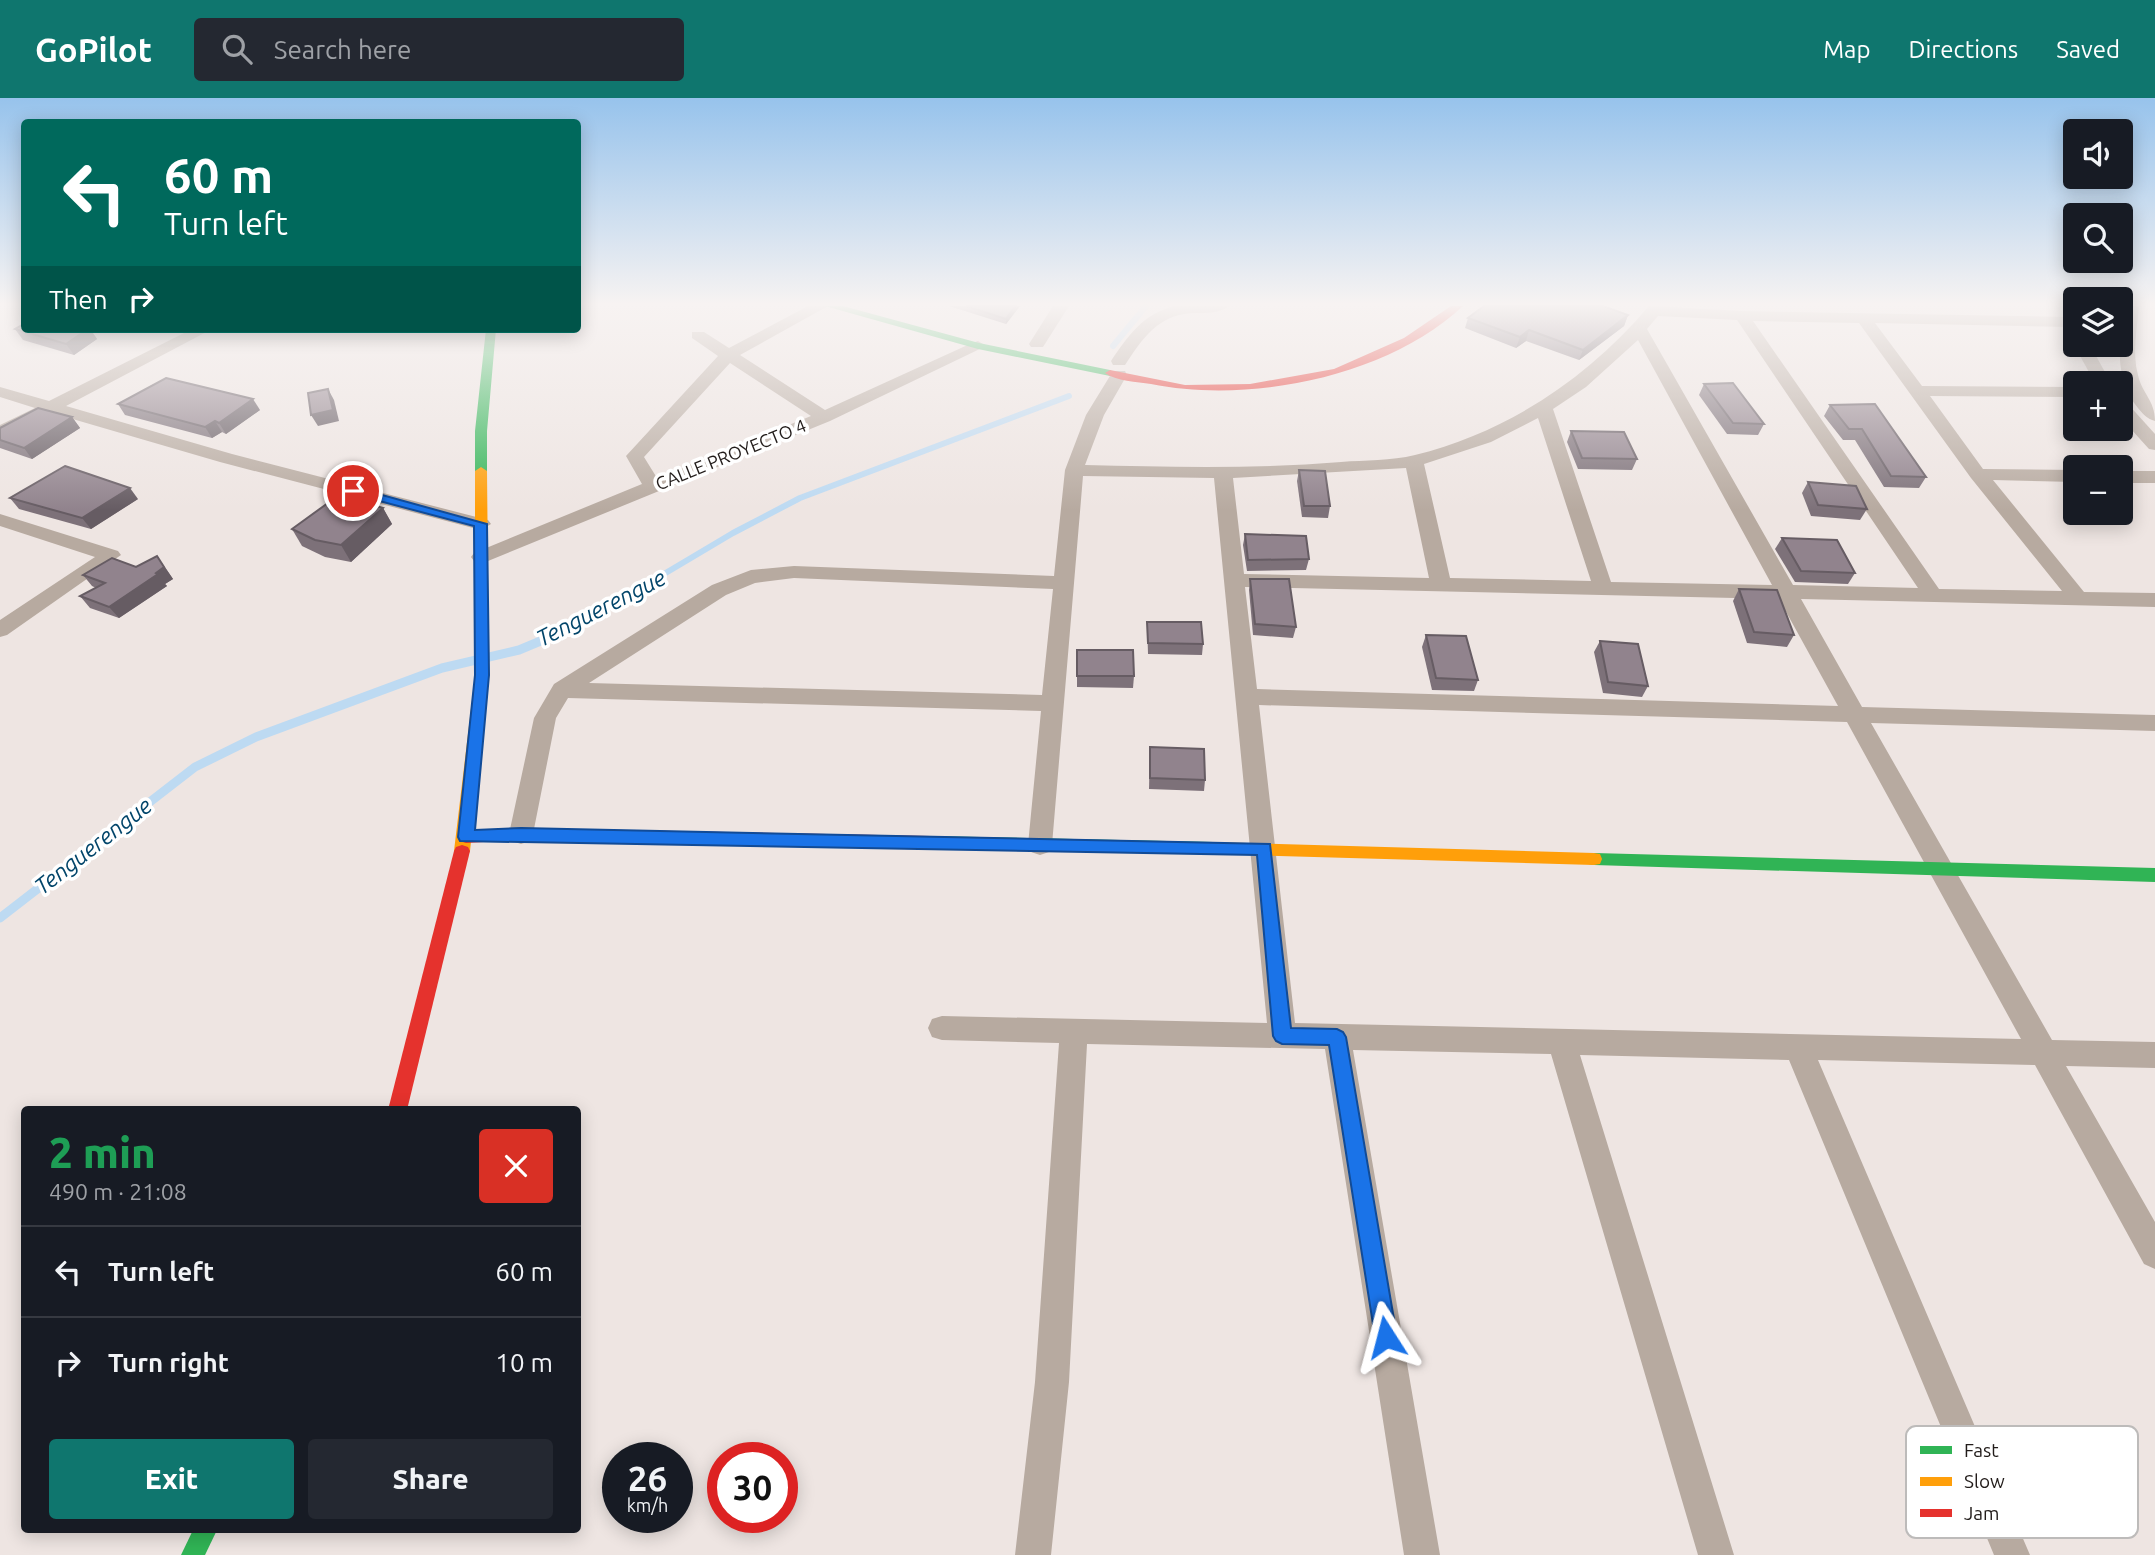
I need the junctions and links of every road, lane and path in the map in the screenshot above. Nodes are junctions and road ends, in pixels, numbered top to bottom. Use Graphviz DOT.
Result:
graph roads {
  1 [pos="113,374"];
  2 [pos="487,374"];
  3 [pos="711,374"];
  4 [pos="757,374"];
  5 [pos="917,374"];
  6 [pos="1116,374"];
  7 [pos="1139,374"];
  8 [pos="1325,374"];
  9 [pos="1591,374"];
  10 [pos="1674,374"];
  11 [pos="1782,374"];
  12 [pos="1903,374"];
  13 [pos="2126,374"];
  14 [pos="1915,391"];
  15 [pos="0,392"];
  16 [pos="2063,392"];
  17 [pos="48,406"];
  18 [pos="1544,409"];
  19 [pos="2155,416"];
  20 [pos="824,417"];
  21 [pos="2133,420"];
  22 [pos="0,432"];
  23 [pos="2155,445"];
  24 [pos="1414,461"];
  25 [pos="1074,470"];
  26 [pos="1223,473"];
  27 [pos="1978,474"];
  28 [pos="2063,476"];
  29 [pos="2133,477"];
  30 [pos="2155,477"];
  31 [pos="653,486"];
  32 [pos="0,520"];
  33 [pos="481,524"];
  34 [pos="481,557"];
  35 [pos="1235,580"];
  36 [pos="1062,583"];
  37 [pos="1441,585"];
  38 [pos="1603,588"];
  39 [pos="1785,592"];
  40 [pos="1933,595"];
  41 [pos="2078,598"];
  42 [pos="2155,600"];
  43 [pos="0,630"];
  44 [pos="562,690"];
  45 [pos="1247,697"];
  46 [pos="1052,703"];
  47 [pos="1853,715"];
  48 [pos="2155,723"];
  49 [pos="521,834"];
  50 [pos="466,837"];
  51 [pos="1040,845"];
  52 [pos="1264,849"];
  53 [pos="1939,870"];
  54 [pos="2155,876"];
  55 [pos="942,1028"];
  56 [pos="1074,1031"];
  57 [pos="1282,1036"];
  58 [pos="1337,1037"];
  59 [pos="1562,1042"];
  60 [pos="1798,1047"];
  61 [pos="2042,1053"];
  62 [pos="2155,1055"];
  63 [pos="398,1106"];
  64 [pos="2155,1253"];
  65 [pos="1958,1426"];
  66 [pos="204,1533"];
  67 [pos="2005,1538"];
  68 [pos="193,1555"];
  69 [pos="1033,1555"];
  70 [pos="1422,1555"];
  71 [pos="1716,1555"];
  72 [pos="2012,1555"];
  1 -- 17 [label="street"];
  2 -- 33 [label="main road"];
  3 -- 31 [label="street"];
  4 -- 20 [label="street"];
  5 -- 20 [label="street, CALLE PROYECTO 4"];
  6 -- 25 [label="street"];
  7 -- 8 [label="main road"];
  9 -- 18 [label="street"];
  10 -- 39 [label="street"];
  11 -- 40 [label="street"];
  12 -- 14 [label="street"];
  13 -- 19 [label="street"];
  14 -- 16 [label="street"];
  14 -- 27 [label="street"];
  15 -- 17 [label="street"];
  17 -- 22 [label="street"];
  17 -- 33 [label="street"];
  18 -- 24 [label="street"];
  18 -- 38 [label="street"];
  20 -- 31 [label="street, CALLE PROYECTO 4"];
  21 -- 23 [label="street"];
  24 -- 26 [label="street"];
  24 -- 37 [label="street"];
  25 -- 26 [label="street"];
  25 -- 36 [label="street"];
  26 -- 35 [label="street"];
  27 -- 28 [label="street"];
  27 -- 41 [label="street"];
  29 -- 30 [label="street"];
  31 -- 34 [label="street, CALLE PROYECTO 4"];
  32 -- 43 [label="street"];
  33 -- 34 [label="main road"];
  34 -- 50 [label="main road"];
  35 -- 37 [label="street"];
  35 -- 45 [label="street"];
  36 -- 44 [label="street"];
  36 -- 46 [label="street"];
  37 -- 38 [label="street"];
  38 -- 39 [label="street"];
  39 -- 40 [label="street"];
  39 -- 47 [label="street"];
  40 -- 41 [label="street"];
  41 -- 42 [label="street"];
  44 -- 46 [label="street"];
  44 -- 49 [label="street"];
  45 -- 47 [label="street"];
  45 -- 52 [label="street"];
  46 -- 51 [label="street"];
  47 -- 48 [label="street"];
  47 -- 53 [label="street"];
  49 -- 50 [label="main road"];
  49 -- 51 [label="main road"];
  50 -- 63 [label="main road"];
  51 -- 52 [label="main road"];
  52 -- 53 [label="main road"];
  52 -- 57 [label="street"];
  53 -- 54 [label="main road"];
  53 -- 61 [label="street"];
  55 -- 56 [label="street"];
  56 -- 57 [label="street"];
  56 -- 69 [label="street"];
  57 -- 58 [label="street"];
  58 -- 59 [label="street"];
  58 -- 70 [label="street"];
  59 -- 60 [label="street"];
  59 -- 71 [label="street"];
  60 -- 61 [label="street"];
  60 -- 65 [label="street"];
  61 -- 62 [label="street"];
  61 -- 64 [label="street"];
  66 -- 68 [label="main road"];
  67 -- 72 [label="street"];
}
